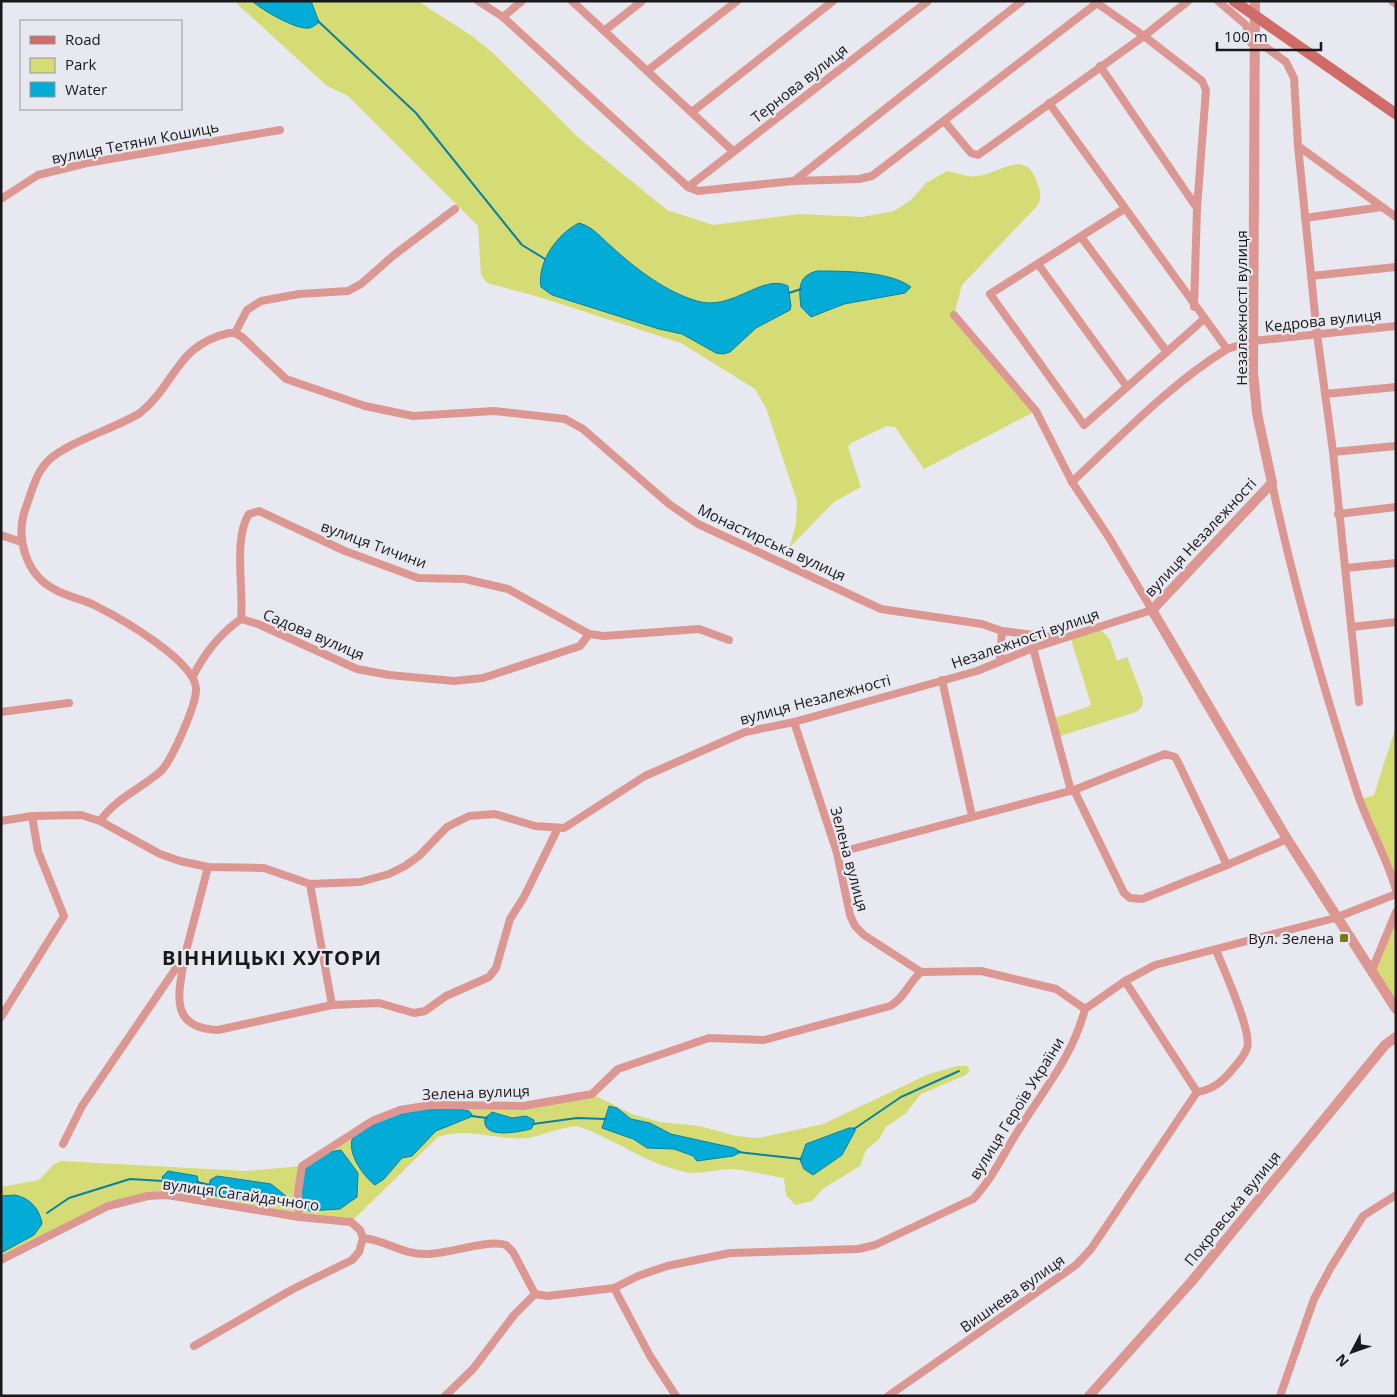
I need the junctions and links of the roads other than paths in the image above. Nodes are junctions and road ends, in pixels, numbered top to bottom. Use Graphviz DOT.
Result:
graph roads {
  1 [pos="478,1"];
  2 [pos="522,1"];
  3 [pos="572,1"];
  4 [pos="642,1"];
  5 [pos="737,1"];
  6 [pos="833,1"];
  7 [pos="928,1"];
  8 [pos="1022,1"];
  9 [pos="1188,1"];
  10 [pos="1218,1"];
  11 [pos="1234,1"];
  12 [pos="1255,1"];
  13 [pos="1392,1"];
  14 [pos="1095,2"];
  15 [pos="1396,4"];
  16 [pos="1255,16"];
  17 [pos="503,17"];
  18 [pos="604,31"];
  19 [pos="1144,36"];
  20 [pos="1256,40"];
  21 [pos="1256,60"];
  22 [pos="1100,66"];
  23 [pos="647,71"];
  24 [pos="1049,103"];
  25 [pos="692,112"];
  26 [pos="1396,114"];
  27 [pos="945,122"];
  28 [pos="280,130"];
  29 [pos="1298,146"];
  30 [pos="734,151"];
  31 [pos="794,181"];
  32 [pos="688,187"];
  33 [pos="1,199"];
  34 [pos="1382,207"];
  35 [pos="1197,208"];
  36 [pos="455,209"];
  37 [pos="1124,210"];
  38 [pos="1396,216"];
  39 [pos="1305,218"];
  40 [pos="1081,237"];
  41 [pos="1038,264"];
  42 [pos="1396,267"];
  43 [pos="1311,276"];
  44 [pos="1194,306"];
  45 [pos="954,315"];
  46 [pos="1203,320"];
  47 [pos="1396,326"];
  48 [pos="234,333"];
  49 [pos="1317,334"];
  50 [pos="1253,341"];
  51 [pos="1227,349"];
  52 [pos="1167,352"];
  53 [pos="1127,386"];
  54 [pos="1396,387"];
  55 [pos="1325,394"];
  56 [pos="1396,446"];
  57 [pos="1333,452"];
  58 [pos="1072,482"];
  59 [pos="1272,483"];
  60 [pos="1396,507"];
  61 [pos="1338,514"];
  62 [pos="1,535"];
  63 [pos="21,542"];
  64 [pos="1396,563"];
  65 [pos="1346,568"];
  66 [pos="1152,610"];
  67 [pos="241,620"];
  68 [pos="1396,622"];
  69 [pos="1352,626"];
  70 [pos="1002,631"];
  71 [pos="589,634"];
  72 [pos="1062,638"];
  73 [pos="729,640"];
  74 [pos="1033,648"];
  75 [pos="1000,661"];
  76 [pos="193,676"];
  77 [pos="942,680"];
  78 [pos="1359,702"];
  79 [pos="70,703"];
  80 [pos="1,712"];
  81 [pos="794,722"];
  82 [pos="1073,791"];
  83 [pos="32,816"];
  84 [pos="972,816"];
  85 [pos="1,821"];
  86 [pos="100,821"];
  87 [pos="558,828"];
  88 [pos="1287,839"];
  89 [pos="837,852"];
  90 [pos="1227,865"];
  91 [pos="208,866"];
  92 [pos="310,884"];
  93 [pos="1396,890"];
  94 [pos="1396,894"];
  95 [pos="1396,912"];
  96 [pos="1335,918"];
  97 [pos="1216,950"];
  98 [pos="185,955"];
  99 [pos="1372,970"];
  100 [pos="921,972"];
  101 [pos="1125,981"];
  102 [pos="332,1005"];
  103 [pos="1085,1009"];
  104 [pos="1396,1009"];
  105 [pos="1,1017"];
  106 [pos="1396,1036"];
  107 [pos="1197,1092"];
  108 [pos="63,1144"];
  109 [pos="1396,1194"];
  110 [pos="299,1217"];
  111 [pos="363,1238"];
  112 [pos="1,1260"];
  113 [pos="614,1288"];
  114 [pos="535,1294"];
  115 [pos="194,1346"];
  116 [pos="444,1396"];
  117 [pos="676,1396"];
  118 [pos="888,1396"];
  119 [pos="1089,1396"];
  120 [pos="1280,1396"];
  1 -- 17 [label="street"];
  2 -- 17 [label="street"];
  3 -- 18 [label="street"];
  4 -- 18 [label="street"];
  5 -- 23 [label="street"];
  6 -- 25 [label="street"];
  7 -- 30 [label="street, Тернова вулиця"];
  8 -- 31 [label="street"];
  9 -- 19 [label="street"];
  10 -- 21 [label="street, Незалежності вулиця"];
  11 -- 16 [label="main road"];
  12 -- 16 [label="street"];
  13 -- 15 [label="street"];
  14 -- 19 [label="street"];
  14 -- 27 [label="street"];
  16 -- 20 [label="street"];
  16 -- 26 [label="main road"];
  17 -- 32 [label="street"];
  18 -- 23 [label="street"];
  19 -- 22 [label="street"];
  19 -- 35 [label="street"];
  20 -- 21 [label="street"];
  20 -- 29 [label="street"];
  21 -- 50 [label="street, Незалежності вулиця"];
  22 -- 24 [label="street"];
  22 -- 35 [label="street"];
  23 -- 25 [label="street"];
  24 -- 27 [label="street"];
  24 -- 37 [label="street"];
  25 -- 30 [label="street"];
  27 -- 31 [label="street"];
  28 -- 33 [label="street, вулиця Тетяни Кошиць"];
  29 -- 34 [label="street"];
  29 -- 39 [label="street"];
  30 -- 32 [label="street, Тернова вулиця"];
  31 -- 32 [label="street"];
  34 -- 38 [label="street"];
  34 -- 39 [label="street"];
  35 -- 44 [label="street"];
  36 -- 48 [label="street"];
  37 -- 40 [label="street"];
  37 -- 44 [label="street"];
  39 -- 43 [label="street"];
  40 -- 41 [label="street"];
  40 -- 52 [label="street"];
  41 -- 53 [label="street"];
  41 -- 53 [label="street"];
  42 -- 43 [label="street"];
  43 -- 49 [label="street"];
  44 -- 46 [label="street"];
  45 -- 58 [label="street"];
  46 -- 51 [label="street"];
  46 -- 52 [label="street"];
  47 -- 49 [label="street, Кедрова вулиця"];
  48 -- 63 [label="street"];
  48 -- 70 [label="street, Монастирська вулиця"];
  49 -- 50 [label="street, Кедрова вулиця"];
  49 -- 55 [label="street"];
  50 -- 51 [label="street, Кедрова вулиця"];
  50 -- 59 [label="street, Незалежності вулиця"];
  51 -- 58 [label="street, Кедрова вулиця"];
  52 -- 53 [label="street"];
  54 -- 55 [label="street"];
  55 -- 57 [label="street"];
  56 -- 57 [label="street"];
  57 -- 61 [label="street"];
  58 -- 66 [label="street"];
  59 -- 66 [label="street, Незалежності вулиця"];
  59 -- 93 [label="street"];
  60 -- 61 [label="street"];
  61 -- 65 [label="street"];
  62 -- 63 [label="street"];
  63 -- 76 [label="street"];
  64 -- 65 [label="street"];
  65 -- 69 [label="street"];
  66 -- 72 [label="street, Незалежності вулиця"];
  66 -- 88 [label="street"];
  67 -- 71 [label="street, Садова вулиця"];
  67 -- 71 [label="street, вулиця Тичини"];
  67 -- 76 [label="street, Садова вулиця"];
  68 -- 69 [label="street"];
  69 -- 78 [label="street"];
  70 -- 72 [label="street, Монастирська вулиця"];
  70 -- 75 [label="street"];
  71 -- 73 [label="street"];
  72 -- 74 [label="street, Незалежності вулиця"];
  74 -- 75 [label="street, Незалежності вулиця"];
  74 -- 82 [label="street"];
  75 -- 77 [label="street, Незалежності вулиця"];
  76 -- 86 [label="street"];
  77 -- 81 [label="street, Незалежності вулиця"];
  77 -- 84 [label="street"];
  79 -- 80 [label="street"];
  81 -- 87 [label="street, Незалежності вулиця"];
  81 -- 89 [label="street, Зелена вулиця"];
  82 -- 84 [label="street"];
  82 -- 90 [label="street"];
  82 -- 90 [label="street"];
  83 -- 85 [label="street, Незалежності вулиця"];
  83 -- 86 [label="street, Незалежності вулиця"];
  83 -- 105 [label="street"];
  84 -- 89 [label="street"];
  86 -- 91 [label="street, Незалежності вулиця"];
  87 -- 92 [label="street, Незалежності вулиця"];
  87 -- 102 [label="street"];
  88 -- 90 [label="street"];
  88 -- 96 [label="street"];
  89 -- 100 [label="street, Зелена вулиця"];
  91 -- 92 [label="street, Незалежності вулиця"];
  91 -- 98 [label="street"];
  92 -- 102 [label="street"];
  94 -- 96 [label="street"];
  95 -- 99 [label="street"];
  96 -- 97 [label="street"];
  96 -- 99 [label="street"];
  97 -- 101 [label="street"];
  97 -- 107 [label="street"];
  98 -- 102 [label="street"];
  98 -- 108 [label="street"];
  99 -- 104 [label="street"];
  100 -- 103 [label="street"];
  100 -- 110 [label="street, Зелена вулиця"];
  101 -- 103 [label="street"];
  101 -- 107 [label="street"];
  103 -- 113 [label="street, вулиця Героїв України"];
  106 -- 119 [label="street, Покровська вулиця"];
  107 -- 118 [label="street, Вишнева вулиця"];
  109 -- 120 [label="street"];
  110 -- 111 [label="street, вулиця Сагайдачного"];
  110 -- 112 [label="street, вулиця Сагайдачного"];
  111 -- 114 [label="street, вулиця Сагайдачного"];
  111 -- 115 [label="street"];
  113 -- 114 [label="street, вулиця Героїв України"];
  113 -- 117 [label="street"];
  114 -- 116 [label="street"];
}
